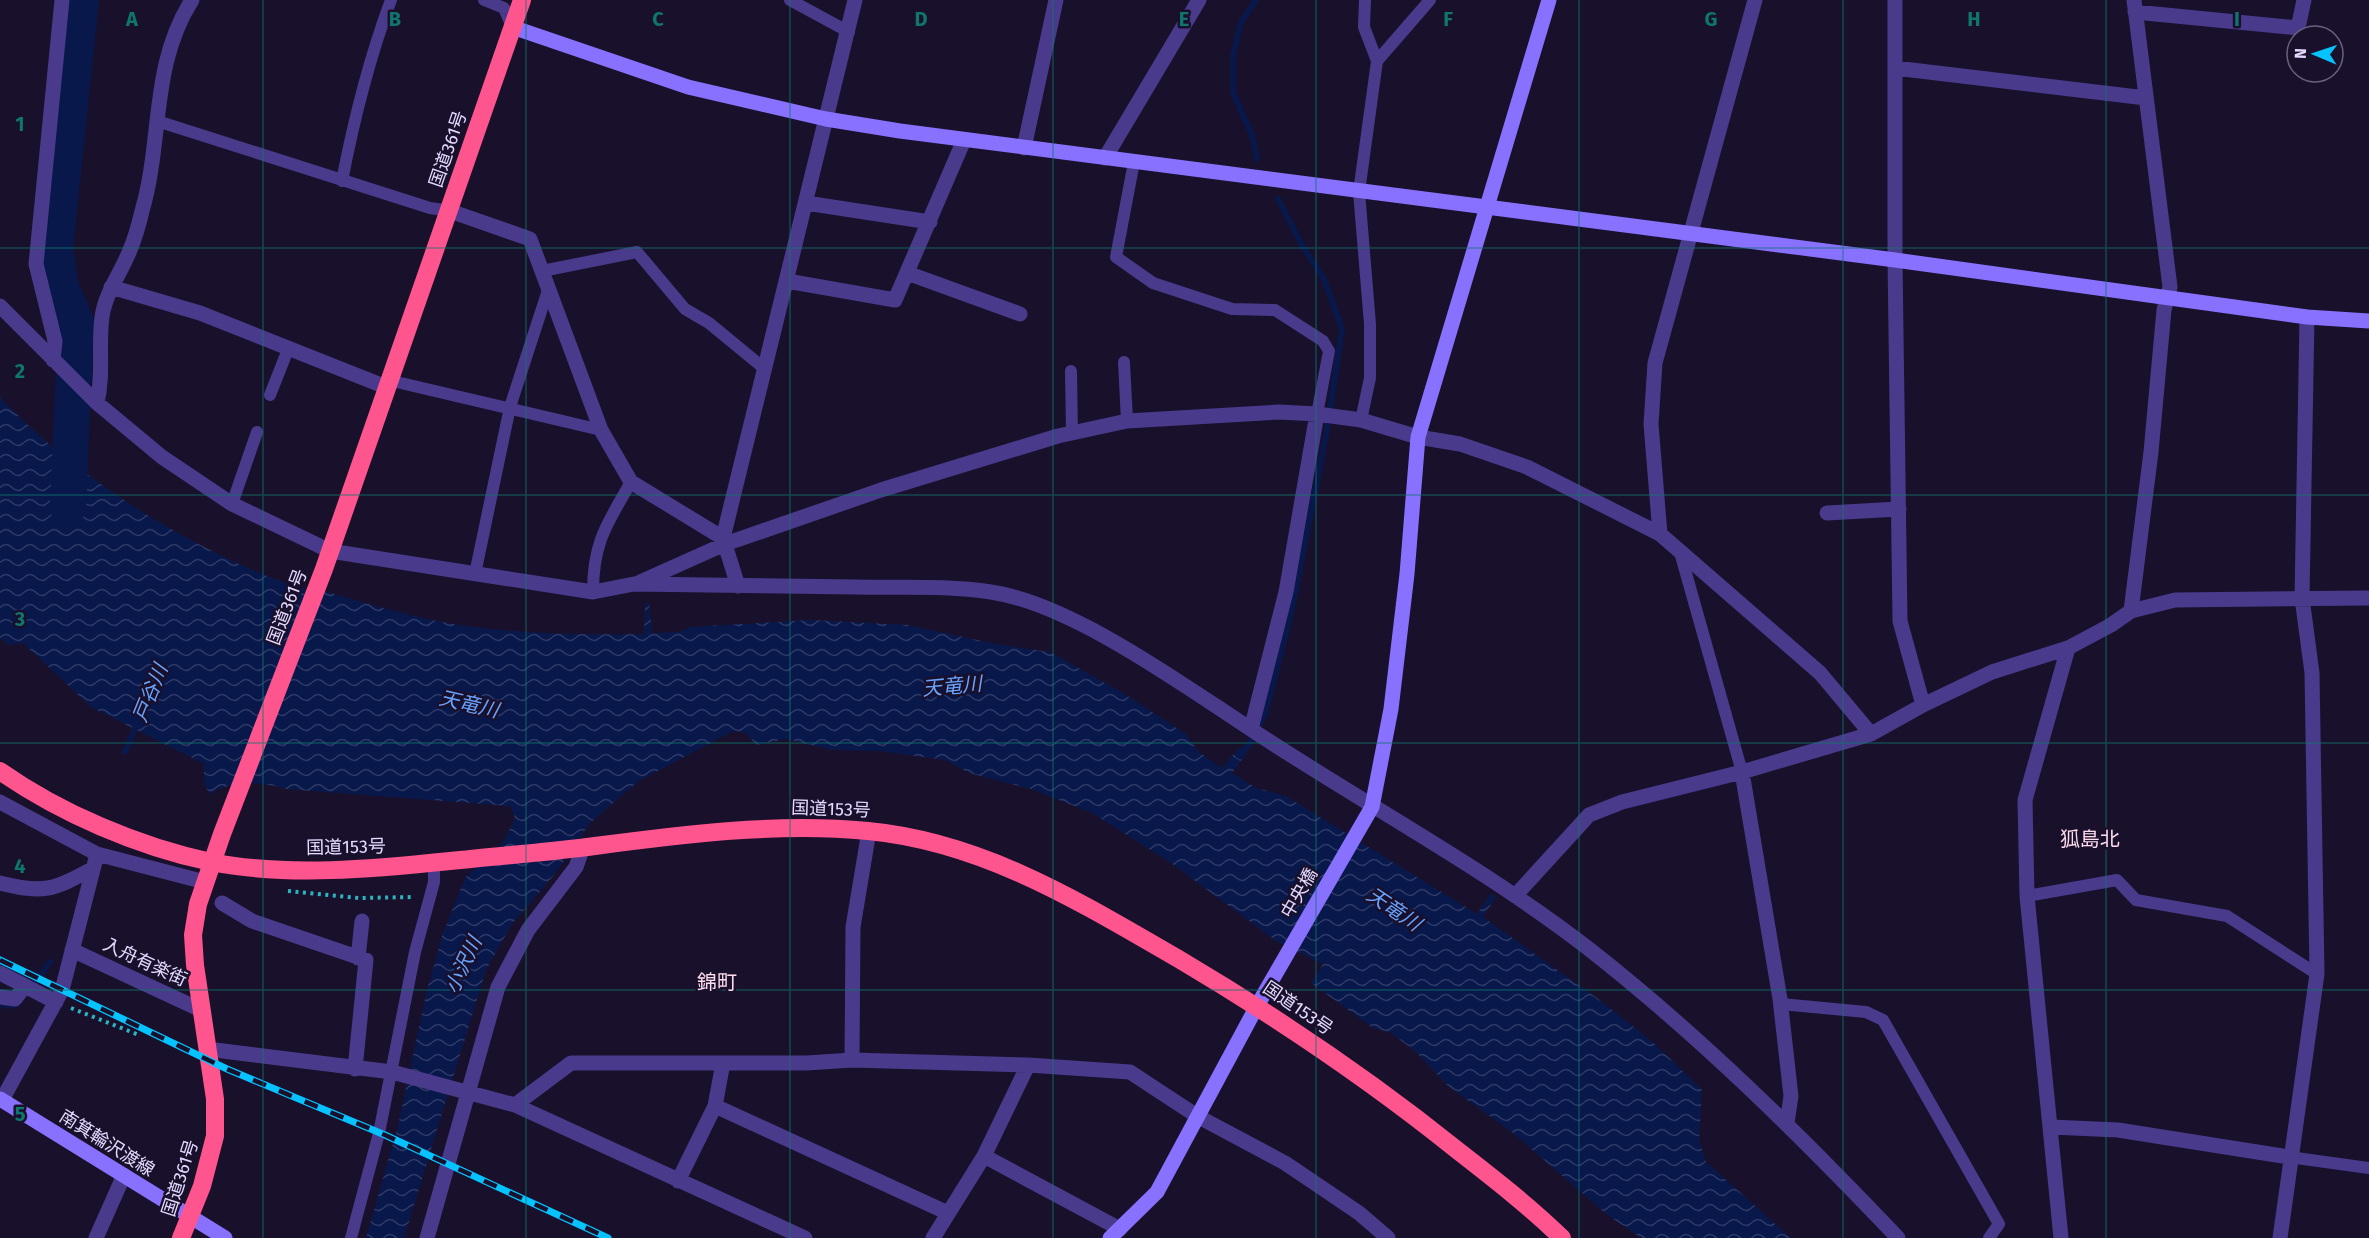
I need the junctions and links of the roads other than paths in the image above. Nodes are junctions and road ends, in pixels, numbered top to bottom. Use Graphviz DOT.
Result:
graph roads {
  1 [pos="62,0"];
  2 [pos="192,0"];
  3 [pos="390,0"];
  4 [pos="484,0"];
  5 [pos="522,0"];
  6 [pos="790,0"];
  7 [pos="855,0"];
  8 [pos="1056,0"];
  9 [pos="1199,0"];
  10 [pos="1365,0"];
  11 [pos="1430,0"];
  12 [pos="1549,0"];
  13 [pos="1755,0"];
  14 [pos="1895,0"];
  15 [pos="2304,0"];
  16 [pos="2135,6"];
  17 [pos="512,27"];
  18 [pos="849,32"];
  19 [pos="1377,61"];
  20 [pos="1895,68"];
  21 [pos="2146,98"];
  22 [pos="826,119"];
  23 [pos="157,122"];
  24 [pos="964,140"];
  25 [pos="1024,148"];
  26 [pos="1105,158"];
  27 [pos="1134,162"];
  28 [pos="342,181"];
  29 [pos="1359,192"];
  30 [pos="806,203"];
  31 [pos="1487,207"];
  32 [pos="450,211"];
  33 [pos="930,222"];
  34 [pos="1691,234"];
  35 [pos="1895,260"];
  36 [pos="542,271"];
  37 [pos="907,273"];
  38 [pos="787,281"];
  39 [pos="111,287"];
  40 [pos="549,287"];
  41 [pos="2168,298"];
  42 [pos="0,306"];
  43 [pos="1020,314"];
  44 [pos="2307,317"];
  45 [pos="2369,321"];
  46 [pos="289,347"];
  47 [pos="53,360"];
  48 [pos="1124,362"];
  49 [pos="765,369"];
  50 [pos="1071,372"];
  51 [pos="387,384"];
  52 [pos="270,394"];
  53 [pos="97,403"];
  54 [pos="510,407"];
  55 [pos="1317,414"];
  56 [pos="1361,420"];
  57 [pos="1127,421"];
  58 [pos="602,430"];
  59 [pos="257,432"];
  60 [pos="1072,433"];
  61 [pos="1418,437"];
  62 [pos="631,482"];
  63 [pos="232,504"];
  64 [pos="1899,509"];
  65 [pos="1827,513"];
  66 [pos="1660,534"];
  67 [pos="724,541"];
  68 [pos="330,551"];
  69 [pos="1680,552"];
  70 [pos="475,574"];
  71 [pos="634,584"];
  72 [pos="738,586"];
  73 [pos="593,592"];
  74 [pos="2302,598"];
  75 [pos="2369,598"];
  76 [pos="2131,611"];
  77 [pos="2068,648"];
  78 [pos="1923,705"];
  79 [pos="1251,729"];
  80 [pos="1871,734"];
  81 [pos="0,771"];
  82 [pos="1742,772"];
  83 [pos="0,802"];
  84 [pos="1369,810"];
  85 [pos="869,831"];
  86 [pos="574,848"];
  87 [pos="97,854"];
  88 [pos="212,862"];
  89 [pos="439,862"];
  90 [pos="92,869"];
  91 [pos="205,882"];
  92 [pos="0,884"];
  93 [pos="1515,896"];
  94 [pos="2027,896"];
  95 [pos="222,903"];
  96 [pos="362,921"];
  97 [pos="72,950"];
  98 [pos="358,958"];
  99 [pos="0,974"];
  100 [pos="2318,974"];
  101 [pos="29,988"];
  102 [pos="0,998"];
  103 [pos="1261,999"];
  104 [pos="56,1002"];
  105 [pos="1781,1004"];
  106 [pos="201,1010"];
  107 [pos="207,1049"];
  108 [pos="852,1060"];
  109 [pos="723,1063"];
  110 [pos="1028,1065"];
  111 [pos="355,1069"];
  112 [pos="394,1073"];
  113 [pos="464,1090"];
  114 [pos="1,1100"];
  115 [pos="515,1105"];
  116 [pos="715,1106"];
  117 [pos="1197,1116"];
  118 [pos="1787,1123"];
  119 [pos="2051,1127"];
  120 [pos="984,1156"];
  121 [pos="2289,1157"];
  122 [pos="2369,1168"];
  123 [pos="124,1175"];
  124 [pos="678,1181"];
  125 [pos="948,1213"];
  126 [pos="190,1216"];
  127 [pos="1115,1234"];
  128 [pos="430,1236"];
  129 [pos="96,1238"];
  130 [pos="181,1238"];
  131 [pos="225,1238"];
  132 [pos="351,1238"];
  133 [pos="805,1238"];
  134 [pos="933,1238"];
  135 [pos="1388,1238"];
  136 [pos="1562,1238"];
  137 [pos="1898,1238"];
  138 [pos="1989,1238"];
  139 [pos="2061,1238"];
  140 [pos="2280,1238"];
  1 -- 47 [label="street"];
  2 -- 23 [label="street"];
  3 -- 28 [label="lane"];
  4 -- 17 [label="lane"];
  5 -- 17 [label="highway, 国道361号"];
  6 -- 18 [label="lane"];
  7 -- 18 [label="street"];
  8 -- 25 [label="street"];
  9 -- 26 [label="street"];
  10 -- 19 [label="lane"];
  11 -- 19 [label="lane"];
  12 -- 31 [label="street, 中央橋"];
  13 -- 34 [label="street"];
  14 -- 20 [label="street"];
  15 -- 16 [label="street"];
  16 -- 21 [label="street"];
  17 -- 22 [label="street"];
  17 -- 32 [label="highway, 国道361号"];
  18 -- 22 [label="street"];
  19 -- 29 [label="lane"];
  20 -- 21 [label="street"];
  20 -- 35 [label="street"];
  21 -- 41 [label="street"];
  22 -- 24 [label="street"];
  22 -- 30 [label="street"];
  23 -- 28 [label="lane"];
  23 -- 39 [label="street"];
  24 -- 25 [label="street"];
  24 -- 33 [label="street"];
  25 -- 26 [label="street"];
  26 -- 27 [label="street"];
  27 -- 29 [label="street"];
  27 -- 55 [label="lane"];
  28 -- 32 [label="lane"];
  29 -- 31 [label="street"];
  29 -- 56 [label="lane"];
  30 -- 33 [label="street"];
  30 -- 38 [label="street"];
  31 -- 34 [label="street"];
  31 -- 61 [label="street, 中央橋"];
  32 -- 36 [label="street"];
  32 -- 51 [label="highway, 国道361号"];
  33 -- 37 [label="street"];
  34 -- 35 [label="street"];
  34 -- 66 [label="street"];
  35 -- 41 [label="street"];
  35 -- 64 [label="street"];
  36 -- 40 [label="street"];
  36 -- 49 [label="lane"];
  37 -- 38 [label="street"];
  37 -- 43 [label="street"];
  38 -- 49 [label="street"];
  39 -- 46 [label="street"];
  39 -- 53 [label="street"];
  40 -- 54 [label="lane"];
  40 -- 58 [label="street"];
  41 -- 44 [label="street"];
  41 -- 76 [label="street"];
  42 -- 47 [label="street"];
  44 -- 45 [label="street"];
  44 -- 74 [label="street"];
  46 -- 51 [label="street"];
  46 -- 52 [label="lane"];
  47 -- 53 [label="street"];
  48 -- 57 [label="lane"];
  49 -- 67 [label="street"];
  50 -- 60 [label="lane"];
  51 -- 54 [label="lane"];
  51 -- 68 [label="highway, 国道361号"];
  53 -- 63 [label="street"];
  54 -- 58 [label="lane"];
  54 -- 70 [label="lane"];
  55 -- 56 [label="street"];
  55 -- 57 [label="street"];
  55 -- 79 [label="street"];
  56 -- 61 [label="street"];
  57 -- 60 [label="street"];
  58 -- 62 [label="street"];
  59 -- 63 [label="lane"];
  60 -- 67 [label="street"];
  61 -- 66 [label="street"];
  61 -- 84 [label="street, 中央橋"];
  62 -- 67 [label="street"];
  62 -- 73 [label="lane"];
  63 -- 68 [label="street"];
  64 -- 65 [label="street"];
  64 -- 78 [label="street"];
  66 -- 69 [label="street"];
  67 -- 71 [label="street"];
  67 -- 72 [label="street"];
  68 -- 70 [label="street"];
  68 -- 88 [label="highway, 国道361号"];
  69 -- 80 [label="street"];
  69 -- 82 [label="lane"];
  70 -- 73 [label="street"];
  71 -- 72 [label="street"];
  71 -- 73 [label="street"];
  72 -- 79 [label="street"];
  74 -- 75 [label="street"];
  74 -- 76 [label="street"];
  74 -- 100 [label="street"];
  76 -- 77 [label="street"];
  77 -- 78 [label="street"];
  77 -- 94 [label="street"];
  78 -- 80 [label="street"];
  79 -- 84 [label="street"];
  80 -- 82 [label="street"];
  81 -- 88 [label="highway, 国道153号"];
  82 -- 93 [label="street"];
  82 -- 105 [label="street"];
  83 -- 87 [label="street"];
  84 -- 93 [label="street"];
  84 -- 103 [label="street, 中央橋"];
  85 -- 86 [label="highway, 国道153号"];
  85 -- 103 [label="highway, 国道153号"];
  85 -- 108 [label="street"];
  86 -- 89 [label="highway, 国道153号"];
  86 -- 113 [label="street"];
  87 -- 90 [label="street"];
  87 -- 91 [label="street"];
  88 -- 89 [label="highway, 国道153号"];
  88 -- 91 [label="highway, 国道361号"];
  89 -- 112 [label="lane"];
  90 -- 92 [label="street"];
  90 -- 97 [label="street"];
  91 -- 106 [label="highway, 国道361号"];
  93 -- 118 [label="street"];
  94 -- 100 [label="lane"];
  94 -- 119 [label="street"];
  95 -- 98 [label="street"];
  96 -- 98 [label="street"];
  97 -- 104 [label="street"];
  97 -- 106 [label="street, 入舟有楽街"];
  98 -- 111 [label="street"];
  99 -- 101 [label="street"];
  100 -- 121 [label="street"];
  101 -- 102 [label="street"];
  101 -- 104 [label="street"];
  103 -- 117 [label="street, 中央橋"];
  103 -- 136 [label="highway, 国道153号"];
  104 -- 114 [label="street"];
  105 -- 118 [label="street"];
  105 -- 138 [label="lane"];
  106 -- 107 [label="highway, 国道361号"];
  107 -- 111 [label="street"];
  107 -- 126 [label="highway, 国道361号"];
  108 -- 109 [label="street"];
  108 -- 110 [label="street"];
  109 -- 115 [label="street"];
  109 -- 116 [label="street"];
  110 -- 117 [label="street"];
  110 -- 120 [label="street"];
  111 -- 112 [label="street"];
  112 -- 113 [label="street"];
  112 -- 132 [label="lane"];
  113 -- 115 [label="street"];
  113 -- 128 [label="street"];
  114 -- 123 [label="street, 南箕輪沢渡線"];
  115 -- 124 [label="street"];
  116 -- 124 [label="street"];
  116 -- 125 [label="street"];
  117 -- 127 [label="street, 中央橋"];
  117 -- 135 [label="street"];
  118 -- 137 [label="street"];
  119 -- 121 [label="street"];
  119 -- 139 [label="street"];
  120 -- 125 [label="street"];
  120 -- 127 [label="street"];
  121 -- 122 [label="lane"];
  121 -- 140 [label="street"];
  123 -- 126 [label="street, 南箕輪沢渡線"];
  123 -- 129 [label="street"];
  124 -- 133 [label="street"];
  125 -- 134 [label="street"];
  126 -- 130 [label="highway, 国道361号"];
  126 -- 131 [label="street, 南箕輪沢渡線"];
}
